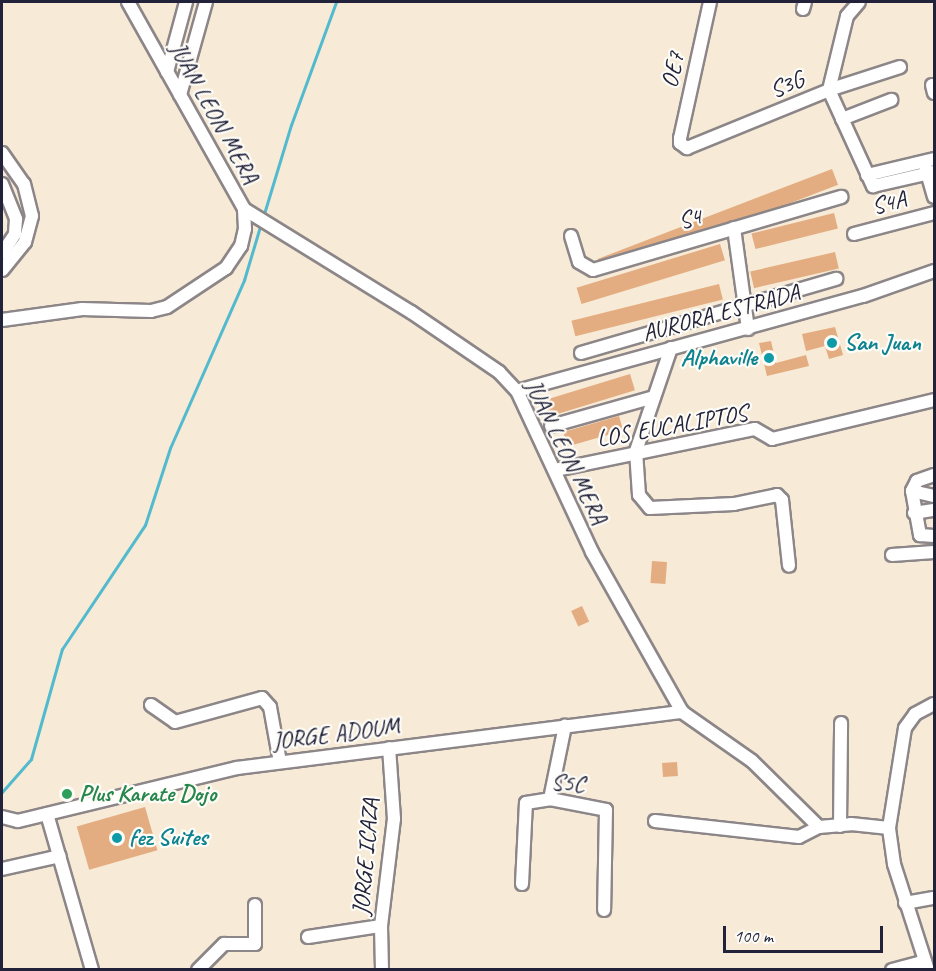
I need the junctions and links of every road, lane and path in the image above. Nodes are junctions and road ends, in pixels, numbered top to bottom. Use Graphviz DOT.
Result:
graph roads {
  1 [pos="128,2"];
  2 [pos="186,2"];
  3 [pos="206,2"];
  4 [pos="710,2"];
  5 [pos="855,5"];
  6 [pos="900,67"];
  7 [pos="167,72"];
  8 [pos="829,90"];
  9 [pos="180,95"];
  10 [pos="891,100"];
  11 [pos="842,119"];
  12 [pos="682,147"];
  13 [pos="2,153"];
  14 [pos="930,167"];
  15 [pos="2,184"];
  16 [pos="841,197"];
  17 [pos="934,197"];
  18 [pos="244,209"];
  19 [pos="934,213"];
  20 [pos="734,228"];
  21 [pos="854,234"];
  22 [pos="571,236"];
  23 [pos="2,253"];
  24 [pos="2,270"];
  25 [pos="934,271"];
  26 [pos="836,279"];
  27 [pos="743,306"];
  28 [pos="2,320"];
  29 [pos="748,329"];
  30 [pos="671,348"];
  31 [pos="581,352"];
  32 [pos="518,391"];
  33 [pos="654,397"];
  34 [pos="934,400"];
  35 [pos="551,426"];
  36 [pos="636,452"];
  37 [pos="555,470"];
  38 [pos="934,475"];
  39 [pos="912,491"];
  40 [pos="934,496"];
  41 [pos="934,510"];
  42 [pos="914,513"];
  43 [pos="934,536"];
  44 [pos="934,552"];
  45 [pos="892,555"];
  46 [pos="789,566"];
  47 [pos="934,704"];
  48 [pos="151,705"];
  49 [pos="682,712"];
  50 [pos="841,723"];
  51 [pos="565,726"];
  52 [pos="389,748"];
  53 [pos="280,762"];
  54 [pos="550,799"];
  55 [pos="47,814"];
  56 [pos="7,819"];
  57 [pos="655,821"];
  58 [pos="840,826"];
  59 [pos="819,827"];
  60 [pos="889,828"];
  61 [pos="60,856"];
  62 [pos="2,869"];
  63 [pos="522,884"];
  64 [pos="934,898"];
  65 [pos="905,903"];
  66 [pos="255,905"];
  67 [pos="604,910"];
  68 [pos="381,926"];
  69 [pos="308,937"];
  70 [pos="926,965"];
  71 [pos="92,969"];
  72 [pos="198,969"];
  73 [pos="382,969"];
  74 [pos="892,969"];
  1 -- 7 [label="street, JUAN LEON MERA"];
  2 -- 7 [label="street"];
  3 -- 9 [label="street"];
  4 -- 12 [label="street, OE7"];
  5 -- 8 [label="street, S3G"];
  6 -- 8 [label="street"];
  7 -- 9 [label="street, JUAN LEON MERA"];
  8 -- 11 [label="street"];
  8 -- 12 [label="street, S3G"];
  9 -- 18 [label="street, JUAN LEON MERA"];
  10 -- 11 [label="street"];
  11 -- 14 [label="street"];
  13 -- 24 [label="street"];
  14 -- 17 [label="street"];
  15 -- 23 [label="street"];
  16 -- 20 [label="street, S4"];
  18 -- 28 [label="street"];
  18 -- 32 [label="street, JUAN LEON MERA"];
  19 -- 21 [label="street, S4A"];
  20 -- 22 [label="street, S4"];
  20 -- 27 [label="street"];
  25 -- 29 [label="street, AURORA ESTRADA"];
  26 -- 27 [label="street"];
  27 -- 29 [label="street"];
  27 -- 31 [label="street"];
  29 -- 30 [label="street, AURORA ESTRADA"];
  30 -- 32 [label="street, AURORA ESTRADA"];
  30 -- 33 [label="street"];
  32 -- 37 [label="street, JUAN LEON MERA"];
  33 -- 35 [label="street"];
  33 -- 36 [label="street"];
  34 -- 36 [label="street, LOS EUCALIPTOS"];
  36 -- 37 [label="street, LOS EUCALIPTOS"];
  36 -- 46 [label="street"];
  37 -- 49 [label="street, JUAN LEON MERA"];
  38 -- 39 [label="street"];
  39 -- 40 [label="street"];
  39 -- 42 [label="street"];
  41 -- 42 [label="street"];
  42 -- 43 [label="street"];
  44 -- 45 [label="street"];
  47 -- 60 [label="street"];
  48 -- 53 [label="street"];
  49 -- 51 [label="street, JORGE ADOUM"];
  49 -- 59 [label="street, JUAN LEON MERA"];
  50 -- 58 [label="street"];
  51 -- 52 [label="street, JORGE ADOUM"];
  51 -- 54 [label="street"];
  52 -- 53 [label="street, JORGE ADOUM"];
  52 -- 68 [label="street, JORGE ICAZA"];
  53 -- 55 [label="street, JORGE ADOUM"];
  54 -- 63 [label="street, S5C"];
  54 -- 67 [label="street, S5C"];
  55 -- 56 [label="street, JORGE ADOUM"];
  55 -- 61 [label="street"];
  57 -- 59 [label="street"];
  58 -- 59 [label="street"];
  58 -- 60 [label="street"];
  60 -- 65 [label="street"];
  61 -- 62 [label="street"];
  61 -- 71 [label="street"];
  64 -- 65 [label="street"];
  65 -- 70 [label="street"];
  66 -- 72 [label="street"];
  68 -- 69 [label="street"];
  68 -- 73 [label="street, JORGE ICAZA"];
  70 -- 74 [label="street"];
}
